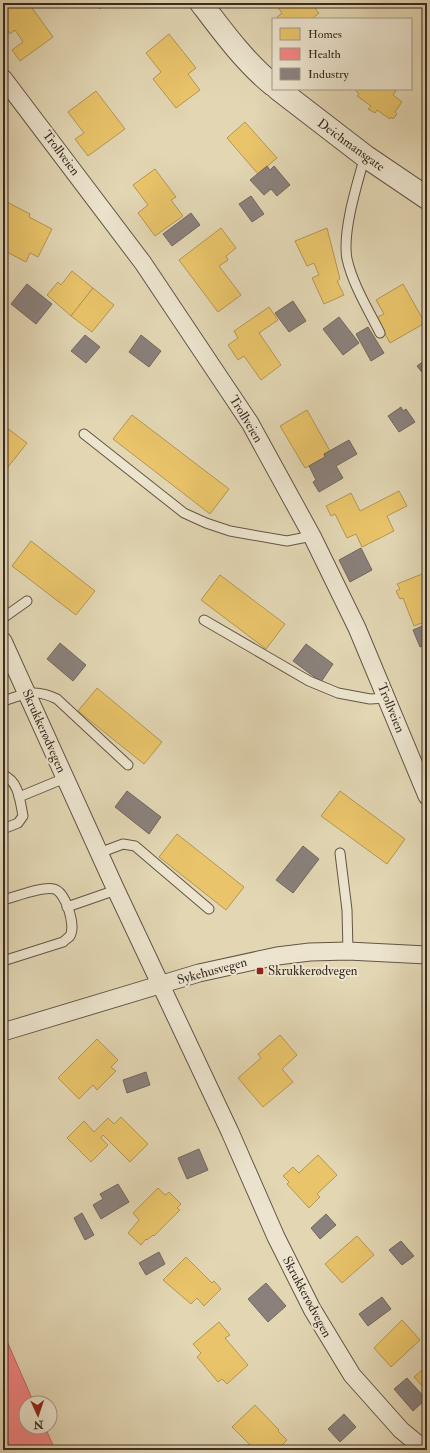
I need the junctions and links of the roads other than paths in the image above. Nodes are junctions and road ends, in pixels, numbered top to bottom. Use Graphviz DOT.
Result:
graph roads {
  1 [pos="201,3"];
  2 [pos="3,78"];
  3 [pos="272,84"];
  4 [pos="279,90"];
  5 [pos="364,156"];
  6 [pos="427,198"];
  7 [pos="380,333"];
  8 [pos="84,434"];
  9 [pos="312,536"];
  10 [pos="27,601"];
  11 [pos="3,618"];
  12 [pos="204,620"];
  13 [pos="3,641"];
  14 [pos="27,693"];
  15 [pos="387,698"];
  16 [pos="3,701"];
  17 [pos="128,764"];
  18 [pos="3,775"];
  19 [pos="65,778"];
  20 [pos="427,796"];
  21 [pos="20,797"];
  22 [pos="3,829"];
  23 [pos="99,853"];
  24 [pos="340,853"];
  25 [pos="116,890"];
  26 [pos="3,900"];
  27 [pos="67,907"];
  28 [pos="209,909"];
  29 [pos="348,951"];
  30 [pos="427,955"];
  31 [pos="3,961"];
  32 [pos="161,985"];
  33 [pos="3,1032"];
  34 [pos="425,1450"];
  1 -- 3 [label="street"];
  2 -- 9 [label="street, Trollveien"];
  4 -- 5 [label="street, Deichmansgate"];
  5 -- 6 [label="street, Deichmansgate"];
  5 -- 7 [label="lane"];
  8 -- 9 [label="lane"];
  9 -- 15 [label="street, Trollveien"];
  10 -- 11 [label="lane"];
  12 -- 15 [label="lane"];
  13 -- 14 [label="street, Skrukkerødvegen"];
  14 -- 16 [label="lane"];
  14 -- 17 [label="lane"];
  14 -- 19 [label="street, Skrukkerødvegen"];
  15 -- 20 [label="street, Trollveien"];
  18 -- 21 [label="lane"];
  19 -- 21 [label="lane"];
  19 -- 23 [label="street, Skrukkerødvegen"];
  21 -- 22 [label="lane"];
  23 -- 25 [label="street, Skrukkerødvegen"];
  23 -- 28 [label="lane"];
  24 -- 29 [label="lane"];
  25 -- 27 [label="lane"];
  25 -- 32 [label="street, Skrukkerødvegen"];
  26 -- 27 [label="lane"];
  27 -- 31 [label="lane"];
  29 -- 30 [label="street, Sykehusvegen"];
  29 -- 32 [label="street, Sykehusvegen"];
  32 -- 33 [label="street, Sykehusvegen"];
  32 -- 34 [label="street, Skrukkerødvegen"];
}
